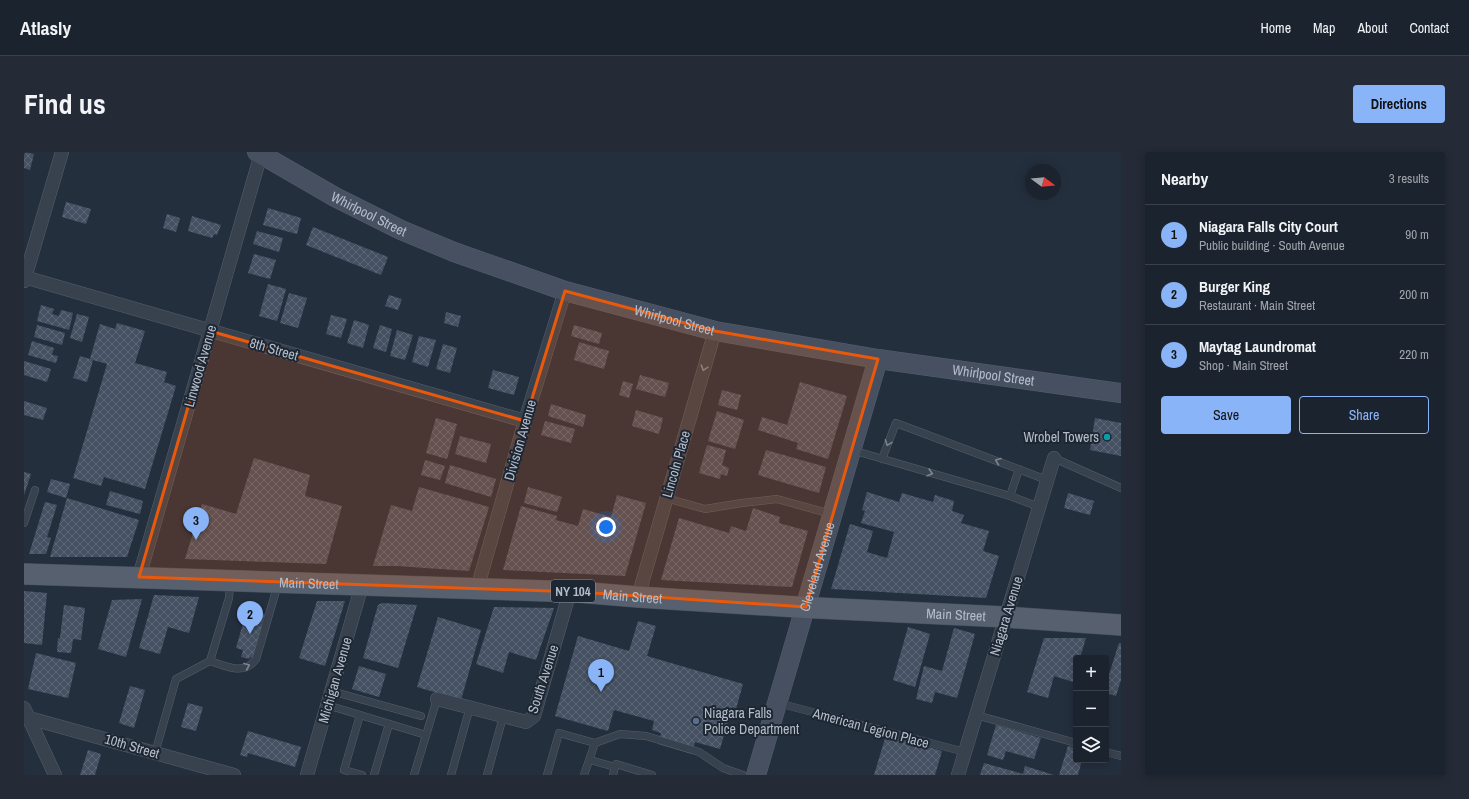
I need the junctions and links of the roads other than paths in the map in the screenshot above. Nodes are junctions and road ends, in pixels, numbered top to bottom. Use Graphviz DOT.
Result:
graph roads {
  1 [pos="62,152"];
  2 [pos="259,153"];
  3 [pos="24,278"];
  4 [pos="565,291"];
  5 [pos="210,330"];
  6 [pos="715,331"];
  7 [pos="878,359"];
  8 [pos="1121,393"];
  9 [pos="525,421"];
  10 [pos="852,450"];
  11 [pos="1054,458"];
  12 [pos="882,459"];
  13 [pos="1019,469"];
  14 [pos="1047,480"];
  15 [pos="1121,488"];
  16 [pos="35,490"];
  17 [pos="1010,496"];
  18 [pos="666,498"];
  19 [pos="1039,507"];
  20 [pos="833,515"];
  21 [pos="24,520"];
  22 [pos="24,574"];
  23 [pos="139,577"];
  24 [pos="230,580"];
  25 [pos="278,582"];
  26 [pos="362,585"];
  27 [pos="477,589"];
  28 [pos="570,591"];
  29 [pos="638,597"];
  30 [pos="806,607"];
  31 [pos="1005,617"];
  32 [pos="1120,622"];
  33 [pos="210,661"];
  34 [pos="332,691"];
  35 [pos="437,699"];
  36 [pos="778,703"];
  37 [pos="327,705"];
  38 [pos="470,708"];
  39 [pos="26,713"];
  40 [pos="976,715"];
  41 [pos="360,716"];
  42 [pos="421,716"];
  43 [pos="503,717"];
  44 [pos="389,724"];
  45 [pos="426,735"];
  46 [pos="1073,742"];
  47 [pos="595,743"];
  48 [pos="965,752"];
  49 [pos="155,753"];
  50 [pos="1109,753"];
  51 [pos="1121,756"];
  52 [pos="590,760"];
  53 [pos="615,767"];
  54 [pos="722,771"];
  55 [pos="55,775"];
  56 [pos="234,775"];
  57 [pos="307,775"];
  58 [pos="362,775"];
  59 [pos="374,775"];
  60 [pos="414,775"];
  61 [pos="451,775"];
  62 [pos="487,775"];
  63 [pos="546,775"];
  64 [pos="584,775"];
  65 [pos="613,775"];
  66 [pos="652,775"];
  67 [pos="743,775"];
  68 [pos="756,775"];
  69 [pos="958,775"];
  1 -- 3 [label="street"];
  2 -- 4 [label="main road, Whirlpool Street"];
  2 -- 5 [label="street, Linwood Avenue"];
  3 -- 5 [label="street, 8th Street"];
  4 -- 6 [label="main road, Whirlpool Street"];
  4 -- 9 [label="street, Division Avenue"];
  5 -- 9 [label="street, 8th Street"];
  5 -- 23 [label="street, Linwood Avenue"];
  6 -- 7 [label="main road, Whirlpool Street"];
  6 -- 18 [label="street, Lincoln Place, one-way"];
  7 -- 8 [label="main road, Whirlpool Street"];
  7 -- 10 [label="main road, Cleveland Avenue"];
  9 -- 27 [label="street, Division Avenue"];
  10 -- 12 [label="lane"];
  10 -- 20 [label="main road, Cleveland Avenue"];
  11 -- 14 [label="street, Niagara Avenue"];
  11 -- 15 [label="lane"];
  13 -- 12 [label="lane, one-way"];
  12 -- 17 [label="lane, one-way"];
  13 -- 14 [label="lane"];
  13 -- 17 [label="lane"];
  14 -- 19 [label="street, Niagara Avenue"];
  16 -- 21 [label="lane"];
  17 -- 19 [label="lane"];
  18 -- 20 [label="lane"];
  18 -- 29 [label="street, Lincoln Place"];
  19 -- 31 [label="street, Niagara Avenue"];
  20 -- 30 [label="main road, Cleveland Avenue"];
  22 -- 23 [label="main road, Main Street / NY 104"];
  23 -- 24 [label="main road, Main Street / NY 104"];
  24 -- 25 [label="main road, Main Street / NY 104"];
  24 -- 33 [label="lane"];
  25 -- 26 [label="main road, Main Street / NY 104"];
  33 -- 25 [label="lane, one-way"];
  26 -- 27 [label="main road, Main Street / NY 104"];
  26 -- 34 [label="street, Michigan Avenue"];
  27 -- 28 [label="main road, Main Street / NY 104"];
  28 -- 29 [label="main road, Main Street / NY 104"];
  28 -- 43 [label="street, South Avenue"];
  29 -- 30 [label="main road, Main Street / NY 104"];
  30 -- 31 [label="main road, Main Street / NY 104"];
  30 -- 36 [label="main road, Cleveland Avenue"];
  31 -- 32 [label="main road, Main Street / NY 104"];
  31 -- 40 [label="street, Niagara Avenue"];
  33 -- 49 [label="lane"];
  34 -- 37 [label="street, Michigan Avenue"];
  34 -- 42 [label="lane"];
  35 -- 38 [label="street, South Avenue"];
  35 -- 45 [label="lane"];
  36 -- 48 [label="lane, American Legion Place"];
  36 -- 68 [label="main road, Cleveland Avenue"];
  37 -- 41 [label="lane"];
  37 -- 57 [label="street, Michigan Avenue"];
  38 -- 43 [label="street, South Avenue"];
  38 -- 61 [label="lane"];
  39 -- 49 [label="street, 10th Street"];
  39 -- 55 [label="street"];
  40 -- 46 [label="lane"];
  40 -- 48 [label="street, Niagara Avenue"];
  41 -- 44 [label="lane"];
  41 -- 58 [label="lane"];
  43 -- 62 [label="lane"];
  44 -- 45 [label="lane"];
  44 -- 59 [label="lane"];
  45 -- 60 [label="lane"];
  47 -- 52 [label="lane"];
  47 -- 54 [label="lane"];
  47 -- 63 [label="lane"];
  48 -- 69 [label="street, Niagara Avenue"];
  49 -- 56 [label="street, 10th Street"];
  50 -- 51 [label="lane"];
  52 -- 53 [label="lane"];
  52 -- 64 [label="lane"];
  53 -- 65 [label="lane"];
  53 -- 66 [label="lane"];
  54 -- 67 [label="lane"];
}
